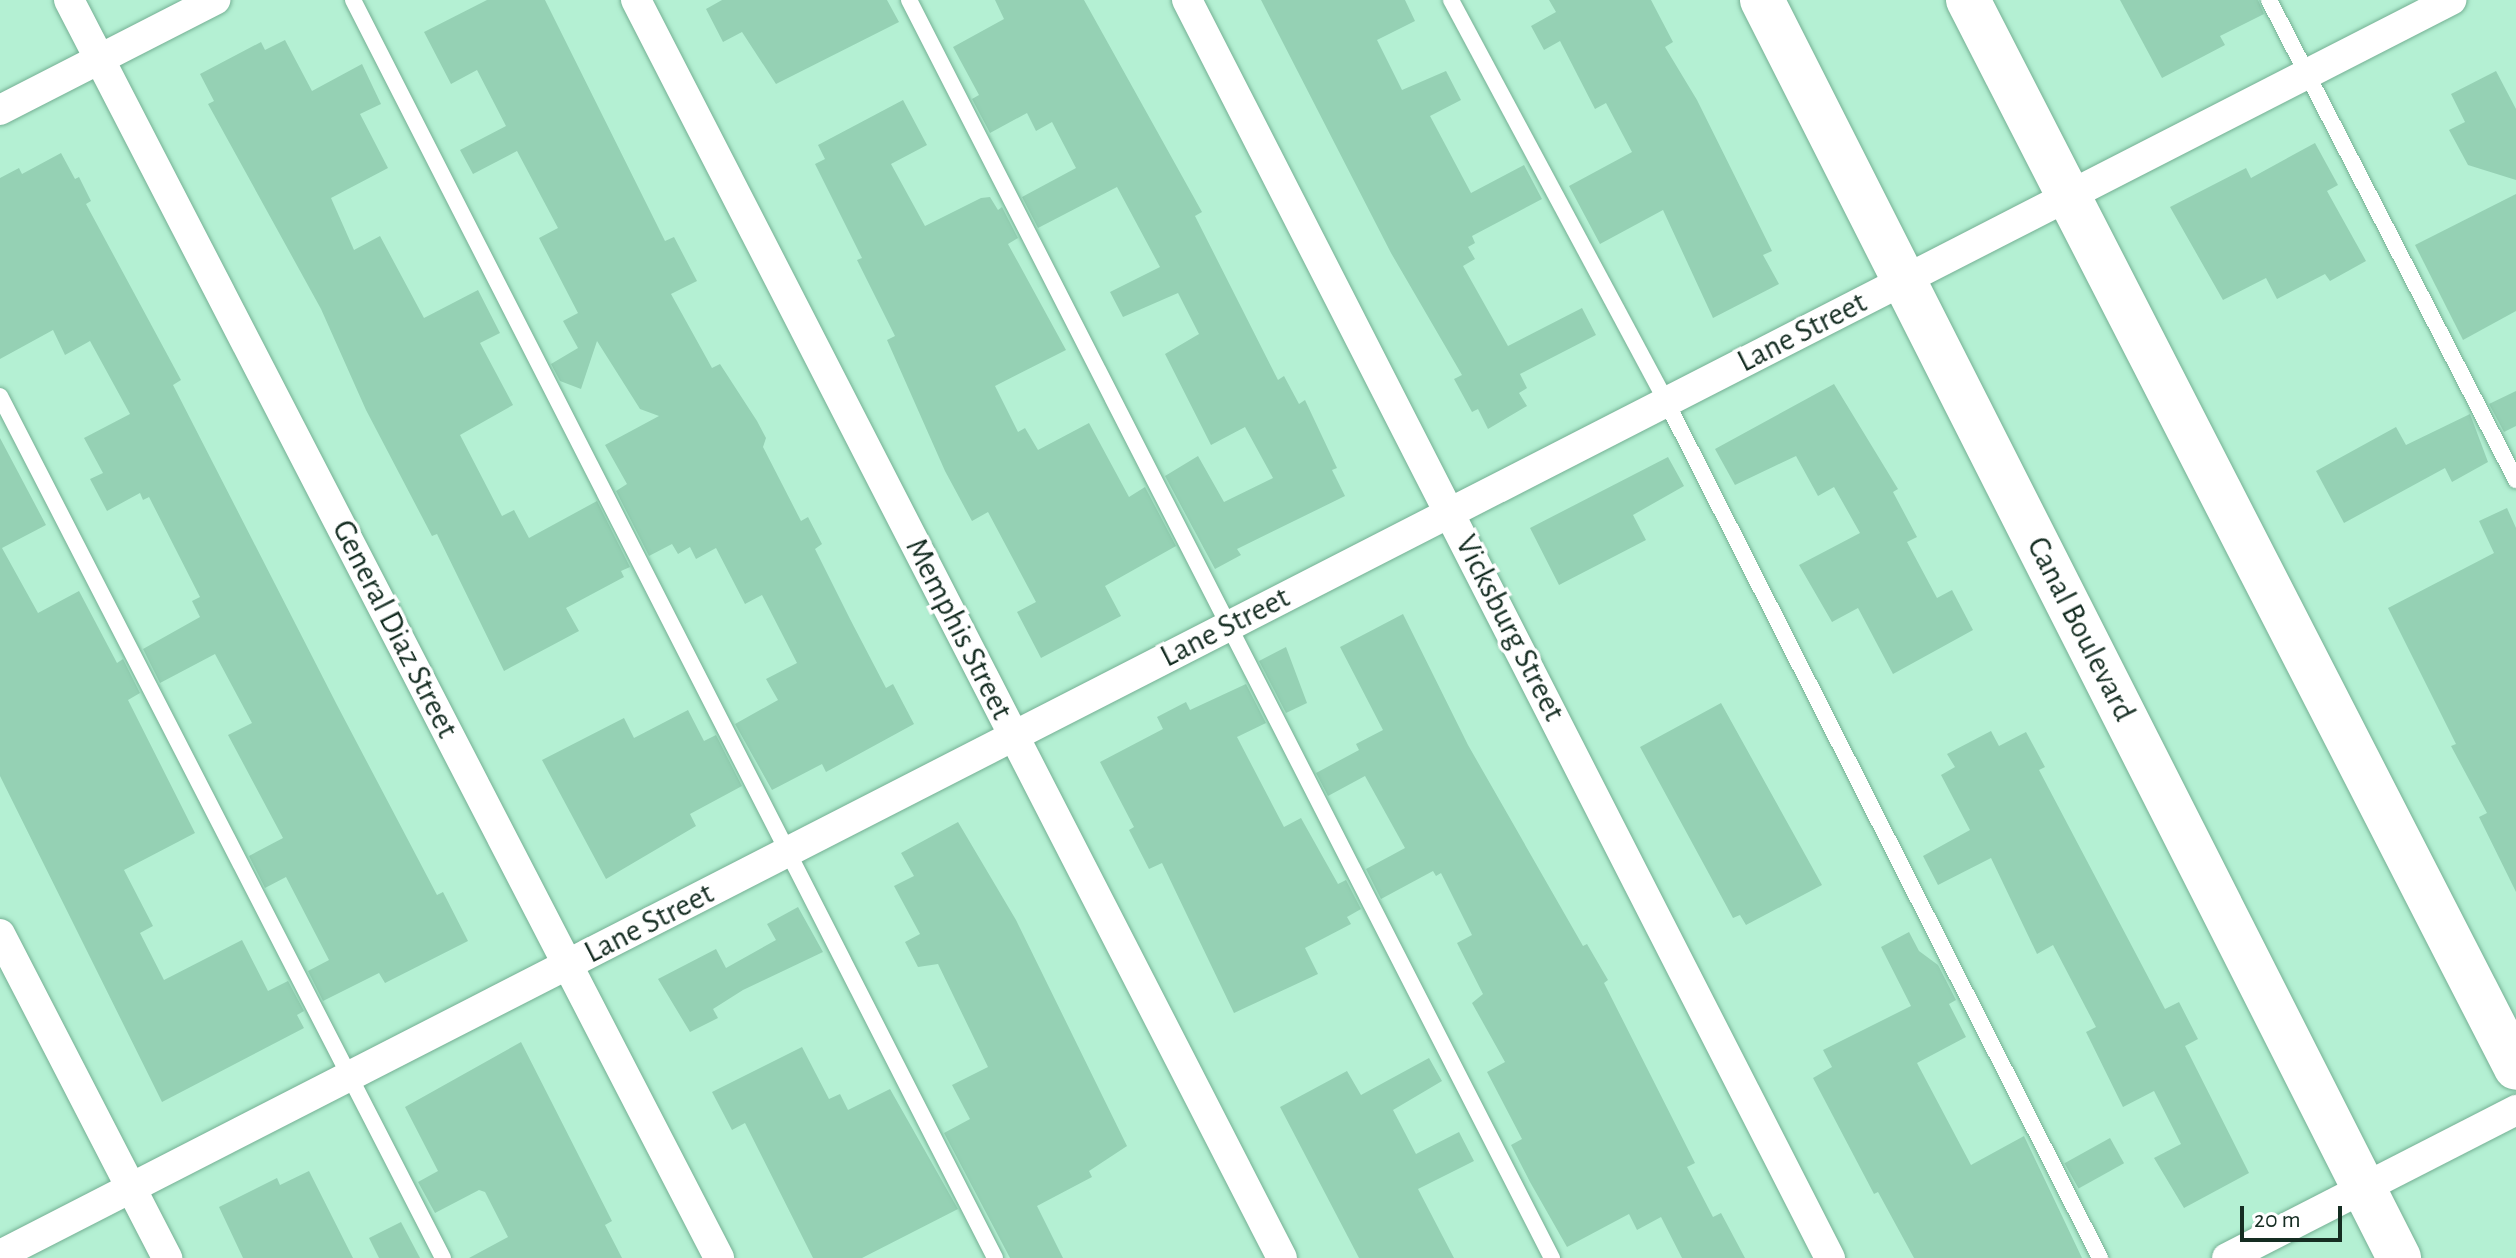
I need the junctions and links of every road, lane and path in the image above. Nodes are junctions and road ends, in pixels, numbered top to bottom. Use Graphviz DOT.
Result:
graph roads {
  1 [pos="69,0"];
  2 [pos="215,0"];
  3 [pos="353,0"];
  4 [pos="636,0"];
  5 [pos="909,0"];
  6 [pos="1187,0"];
  7 [pos="1451,0"];
  8 [pos="1762,0"];
  9 [pos="1968,0"];
  10 [pos="2269,0"];
  11 [pos="2451,0"];
  12 [pos="100,59"];
  13 [pos="2307,74"];
  14 [pos="0,110"];
  15 [pos="2068,196"];
  16 [pos="1904,280"];
  17 [pos="0,396"];
  18 [pos="1666,401"];
  19 [pos="2516,480"];
  20 [pos="1451,512"];
  21 [pos="1228,626"];
  22 [pos="1014,736"];
  23 [pos="789,850"];
  24 [pos="0,934"];
  25 [pos="568,964"];
  26 [pos="2516,1068"];
  27 [pos="350,1076"];
  28 [pos="2516,1110"];
  29 [pos="130,1188"];
  30 [pos="2364,1188"];
  31 [pos="0,1255"];
  32 [pos="167,1258"];
  33 [pos="443,1258"];
  34 [pos="719,1258"];
  35 [pos="995,1258"];
  36 [pos="1282,1258"];
  37 [pos="1552,1258"];
  38 [pos="1830,1258"];
  39 [pos="2100,1258"];
  40 [pos="2227,1258"];
  41 [pos="2399,1258"];
  1 -- 12 [label="street, General Diaz Street"];
  2 -- 12 [label="street"];
  3 -- 23 [label="lane"];
  4 -- 22 [label="street, Memphis Street"];
  5 -- 21 [label="lane"];
  6 -- 20 [label="street, Vicksburg Street"];
  7 -- 18 [label="lane"];
  8 -- 16 [label="main road, Canal Boulevard"];
  9 -- 15 [label="main road"];
  10 -- 13 [label="lane"];
  11 -- 13 [label="street, Lane Street"];
  12 -- 14 [label="street"];
  12 -- 25 [label="street, General Diaz Street"];
  13 -- 15 [label="street, Lane Street"];
  13 -- 19 [label="lane"];
  15 -- 16 [label="street, Lane Street"];
  15 -- 26 [label="main road"];
  16 -- 18 [label="street, Lane Street"];
  16 -- 30 [label="main road, Canal Boulevard"];
  17 -- 27 [label="lane"];
  18 -- 20 [label="street, Lane Street"];
  18 -- 39 [label="lane"];
  20 -- 21 [label="street, Lane Street"];
  20 -- 38 [label="street, Vicksburg Street"];
  21 -- 22 [label="street, Lane Street"];
  21 -- 37 [label="lane"];
  22 -- 23 [label="street, Lane Street"];
  22 -- 36 [label="street, Memphis Street"];
  23 -- 25 [label="street, Lane Street"];
  23 -- 35 [label="lane"];
  24 -- 29 [label="street"];
  25 -- 27 [label="street, Lane Street"];
  25 -- 34 [label="street, General Diaz Street"];
  27 -- 29 [label="street, Lane Street"];
  27 -- 33 [label="lane"];
  28 -- 30 [label="street"];
  29 -- 31 [label="street, Lane Street"];
  29 -- 32 [label="street"];
  30 -- 40 [label="street"];
  30 -- 41 [label="main road, Canal Boulevard"];
}
